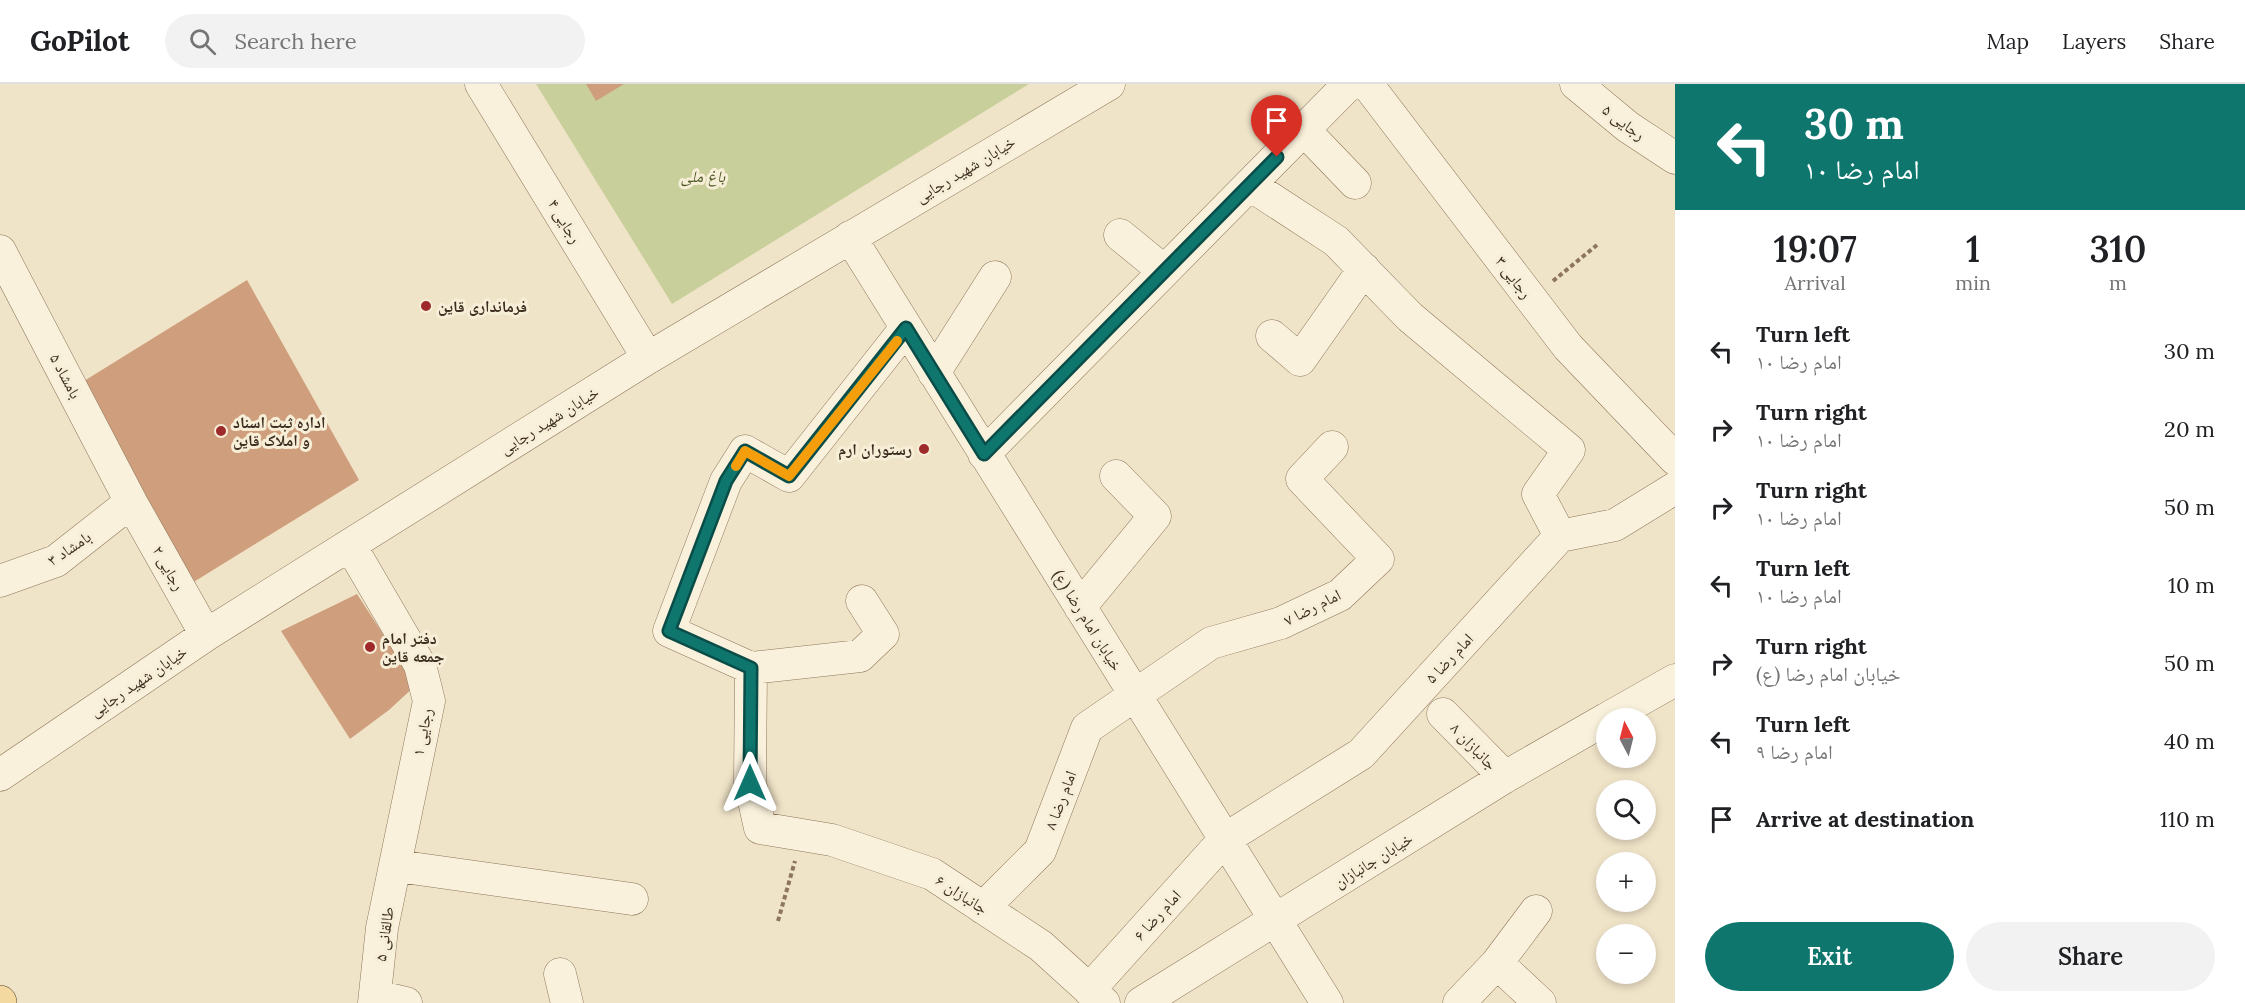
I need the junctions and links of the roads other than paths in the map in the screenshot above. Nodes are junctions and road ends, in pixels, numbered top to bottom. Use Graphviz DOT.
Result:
graph roads {
  1 [pos="481,84"];
  2 [pos="1109,84"];
  3 [pos="1349,84"];
  4 [pos="1367,84"];
  5 [pos="1576,84"];
  6 [pos="1304,130"];
  7 [pos="1675,158"];
  8 [pos="1355,183"];
  9 [pos="1250,185"];
  10 [pos="1120,235"];
  11 [pos="850,237"];
  12 [pos="0,251"];
  13 [pos="1364,269"];
  14 [pos="1164,271"];
  15 [pos="995,277"];
  16 [pos="906,328"];
  17 [pos="1272,336"];
  18 [pos="648,358"];
  19 [pos="934,373"];
  20 [pos="1332,447"];
  21 [pos="984,454"];
  22 [pos="1675,459"];
  23 [pos="1116,476"];
  24 [pos="1675,488"];
  25 [pos="131,502"];
  26 [pos="1560,536"];
  27 [pos="350,545"];
  28 [pos="0,581"];
  29 [pos="862,601"];
  30 [pos="1080,607"];
  31 [pos="206,635"];
  32 [pos="751,668"];
  33 [pos="1675,680"];
  34 [pos="1135,695"];
  35 [pos="1626,708"];
  36 [pos="1443,714"];
  37 [pos="1596,725"];
  38 [pos="0,775"];
  39 [pos="1505,777"];
  40 [pos="1225,839"];
  41 [pos="397,866"];
  42 [pos="632,899"];
  43 [pos="983,908"];
  44 [pos="1536,911"];
  45 [pos="1275,921"];
  46 [pos="1497,963"];
  47 [pos="1096,997"];
  48 [pos="385,1001"];
  49 [pos="1141,1003"];
  50 [pos="1327,1003"];
  51 [pos="1459,1003"];
  52 [pos="1540,1003"];
  1 -- 18 [label="street, رجایی ۴"];
  2 -- 11 [label="street, خیابان شهید رجایی"];
  3 -- 6 [label="street"];
  4 -- 22 [label="street, رجایی ۳"];
  5 -- 7 [label="street, رجایی ۵"];
  6 -- 8 [label="street"];
  6 -- 9 [label="street"];
  9 -- 13 [label="street"];
  9 -- 14 [label="street"];
  10 -- 14 [label="street"];
  11 -- 16 [label="street, خیابان امام رضا (ع)"];
  11 -- 18 [label="street, خیابان شهید رجایی"];
  12 -- 25 [label="street, بامشاد ۵"];
  13 -- 17 [label="street"];
  13 -- 26 [label="street"];
  14 -- 21 [label="street"];
  15 -- 19 [label="street"];
  16 -- 19 [label="street, خیابان امام رضا (ع)"];
  16 -- 32 [label="street"];
  18 -- 27 [label="street, خیابان شهید رجایی"];
  19 -- 21 [label="street, خیابان امام رضا (ع)"];
  20 -- 34 [label="street, امام رضا ۷"];
  21 -- 30 [label="street, خیابان امام رضا (ع)"];
  23 -- 30 [label="street"];
  24 -- 26 [label="street"];
  25 -- 28 [label="street, بامشاد ۳"];
  25 -- 31 [label="street, رجایی ۲"];
  26 -- 40 [label="street, امام رضا ۵"];
  27 -- 31 [label="street, خیابان شهید رجایی"];
  27 -- 41 [label="street, رجایی ۱"];
  29 -- 32 [label="street"];
  30 -- 34 [label="street, خیابان امام رضا (ع)"];
  31 -- 38 [label="street, خیابان شهید رجایی"];
  32 -- 43 [label="street, جانبازان ۶"];
  33 -- 35 [label="street, خیابان جانبازان"];
  34 -- 40 [label="street, خیابان امام رضا (ع)"];
  34 -- 43 [label="street, امام رضا ۸"];
  36 -- 39 [label="street, جانبازان ۸"];
  37 -- 39 [label="street, خیابان جانبازان"];
  39 -- 45 [label="street, خیابان جانبازان"];
  40 -- 45 [label="street, خیابان امام رضا (ع)"];
  40 -- 47 [label="street, امام رضا ۶"];
  41 -- 42 [label="street"];
  41 -- 48 [label="street, طالقانی ۵"];
  43 -- 47 [label="street, جانبازان ۶"];
  44 -- 46 [label="street"];
  45 -- 49 [label="street, خیابان جانبازان"];
  45 -- 50 [label="street, خیابان امام رضا (ع)"];
  46 -- 51 [label="street"];
  46 -- 52 [label="street"];
}
